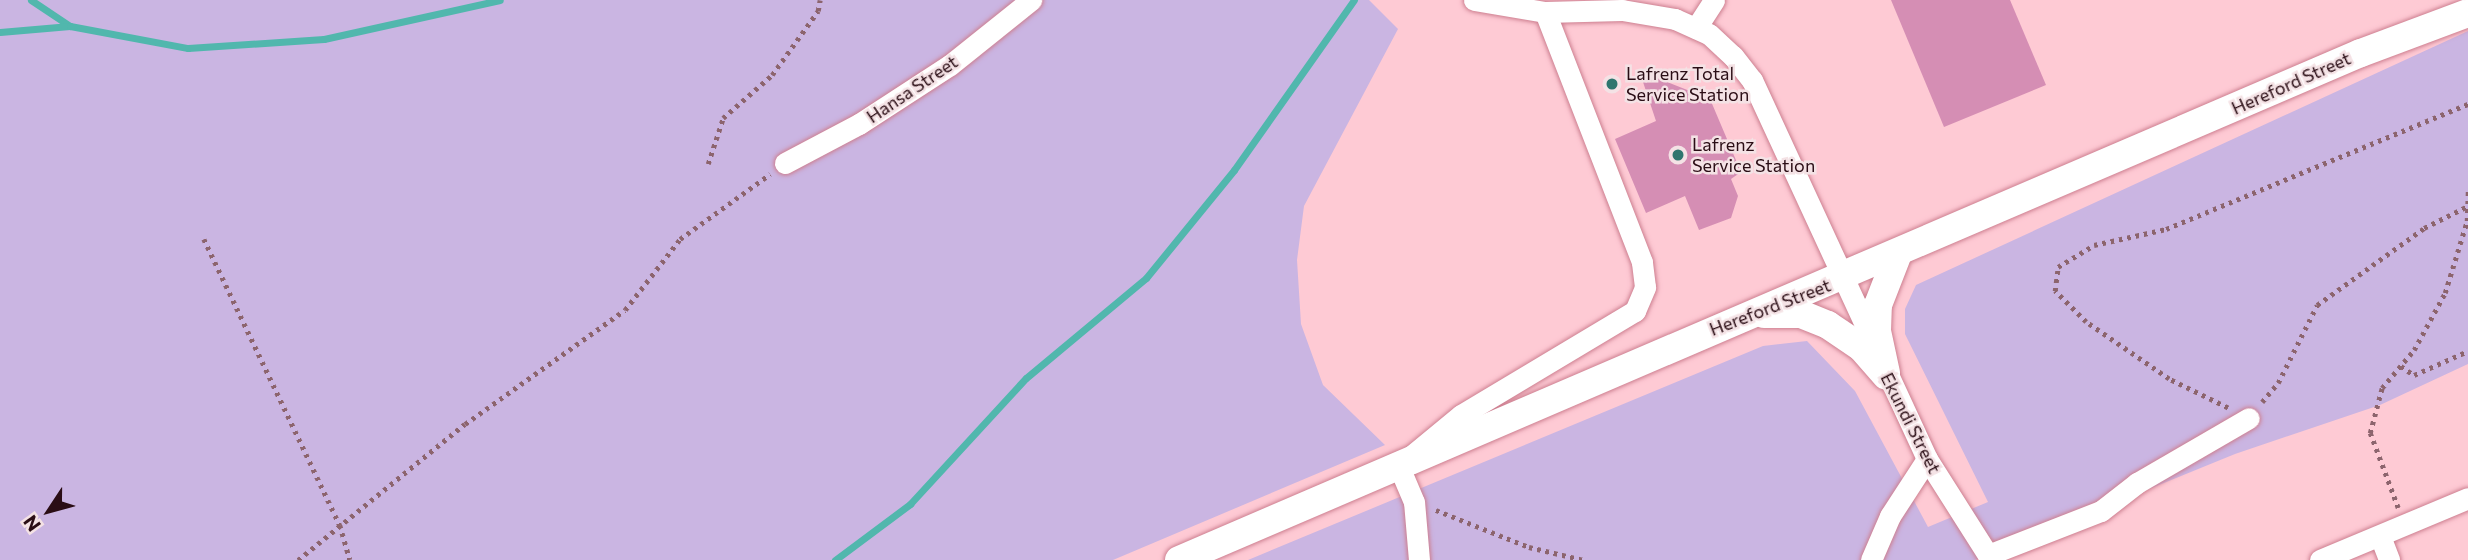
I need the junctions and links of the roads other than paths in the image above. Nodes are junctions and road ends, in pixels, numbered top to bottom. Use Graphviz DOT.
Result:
graph roads {
  1 [pos="1031,0"];
  2 [pos="1474,0"];
  3 [pos="1714,0"];
  4 [pos="2452,0"];
  5 [pos="1545,12"];
  6 [pos="2468,13"];
  7 [pos="1696,28"];
  8 [pos="2361,53"];
  9 [pos="785,163"];
  10 [pos="1897,256"];
  11 [pos="1844,278"];
  12 [pos="1722,325"];
  13 [pos="1886,376"];
  14 [pos="2249,418"];
  15 [pos="1927,459"];
  16 [pos="1399,466"];
  17 [pos="2468,498"];
  18 [pos="2380,536"];
  19 [pos="1990,558"];
  20 [pos="1179,560"];
  21 [pos="1419,560"];
  22 [pos="1871,560"];
  23 [pos="2320,560"];
  24 [pos="2389,560"];
  1 -- 9 [label="street, Hansa Street"];
  2 -- 5 [label="street, Ekundi Street"];
  3 -- 7 [label="street"];
  4 -- 8 [label="main road, Hereford Street"];
  5 -- 7 [label="street, Ekundi Street"];
  5 -- 16 [label="street"];
  6 -- 8 [label="main road, Hereford Street"];
  7 -- 11 [label="street, Ekundi Street"];
  8 -- 10 [label="main road, Hereford Street"];
  10 -- 11 [label="main road, Hereford Street"];
  10 -- 13 [label="main road"];
  11 -- 12 [label="main road, Hereford Street"];
  11 -- 13 [label="street, Ekundi Street"];
  12 -- 13 [label="main road"];
  12 -- 16 [label="main road, Hereford Street"];
  13 -- 15 [label="street, Ekundi Street"];
  14 -- 19 [label="street"];
  15 -- 19 [label="street, Ekundi Street"];
  15 -- 22 [label="street"];
  16 -- 20 [label="main road, Hereford Street"];
  16 -- 21 [label="street"];
  17 -- 18 [label="street"];
  18 -- 23 [label="street"];
  18 -- 24 [label="street"];
}
